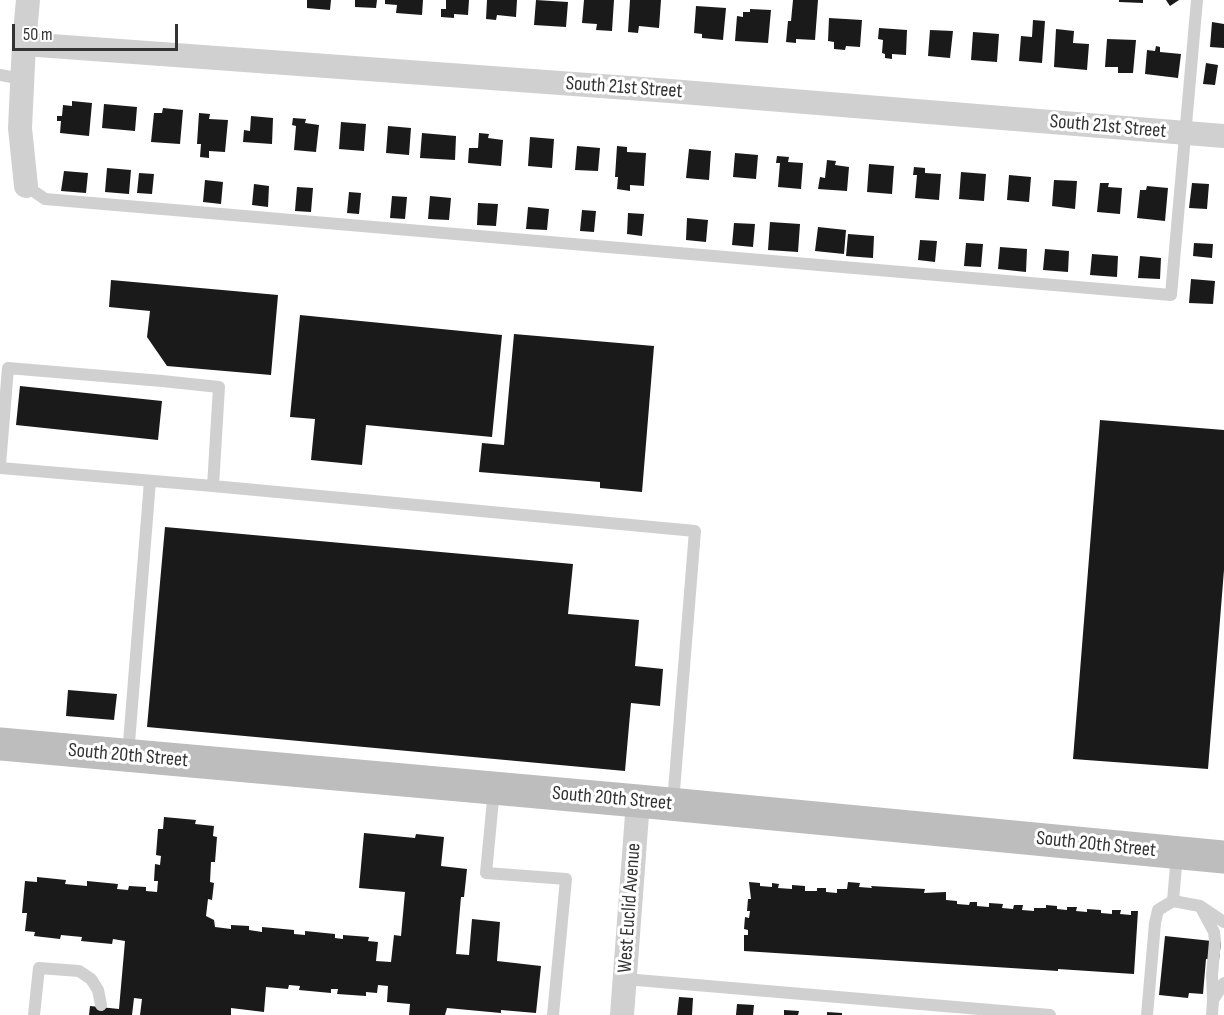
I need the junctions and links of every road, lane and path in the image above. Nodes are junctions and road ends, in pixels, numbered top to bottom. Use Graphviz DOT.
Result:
graph roads {
  1 [pos="28,0"];
  2 [pos="1197,0"];
  3 [pos="24,44"];
  4 [pos="11,77"];
  5 [pos="1185,133"];
  6 [pos="1224,136"];
  7 [pos="26,186"];
  8 [pos="0,467"];
  9 [pos="150,481"];
  10 [pos="213,486"];
  11 [pos="0,744"];
  12 [pos="128,757"];
  13 [pos="494,788"];
  14 [pos="638,801"];
  15 [pos="673,804"];
  16 [pos="1177,853"];
  17 [pos="1224,857"];
  18 [pos="1173,901"];
  19 [pos="1200,906"];
  20 [pos="1224,922"];
  21 [pos="625,978"];
  22 [pos="1224,983"];
  23 [pos="1213,1000"];
  24 [pos="101,1005"];
  25 [pos="34,1015"];
  26 [pos="553,1015"];
  27 [pos="622,1015"];
  28 [pos="1050,1015"];
  29 [pos="1147,1015"];
  30 [pos="1212,1015"];
  1 -- 3 [label="street"];
  2 -- 5 [label="lane"];
  3 -- 4 [label="street"];
  3 -- 5 [label="street, South 21st Street"];
  4 -- 7 [label="street"];
  5 -- 6 [label="street, South 21st Street"];
  5 -- 7 [label="lane"];
  8 -- 9 [label="lane"];
  8 -- 10 [label="lane"];
  9 -- 10 [label="lane"];
  9 -- 12 [label="lane"];
  10 -- 15 [label="lane"];
  11 -- 12 [label="street, South 20th Street"];
  12 -- 13 [label="street, South 20th Street"];
  13 -- 14 [label="street, South 20th Street"];
  13 -- 26 [label="lane"];
  14 -- 15 [label="street, South 20th Street"];
  14 -- 21 [label="street, West Euclid Avenue"];
  15 -- 16 [label="street, South 20th Street"];
  16 -- 17 [label="street, South 20th Street"];
  16 -- 18 [label="lane"];
  18 -- 19 [label="lane"];
  18 -- 29 [label="lane"];
  19 -- 20 [label="lane"];
  19 -- 23 [label="lane"];
  21 -- 27 [label="street, West Euclid Avenue"];
  21 -- 28 [label="lane"];
  22 -- 23 [label="lane"];
  23 -- 30 [label="lane"];
  24 -- 25 [label="lane"];
}
